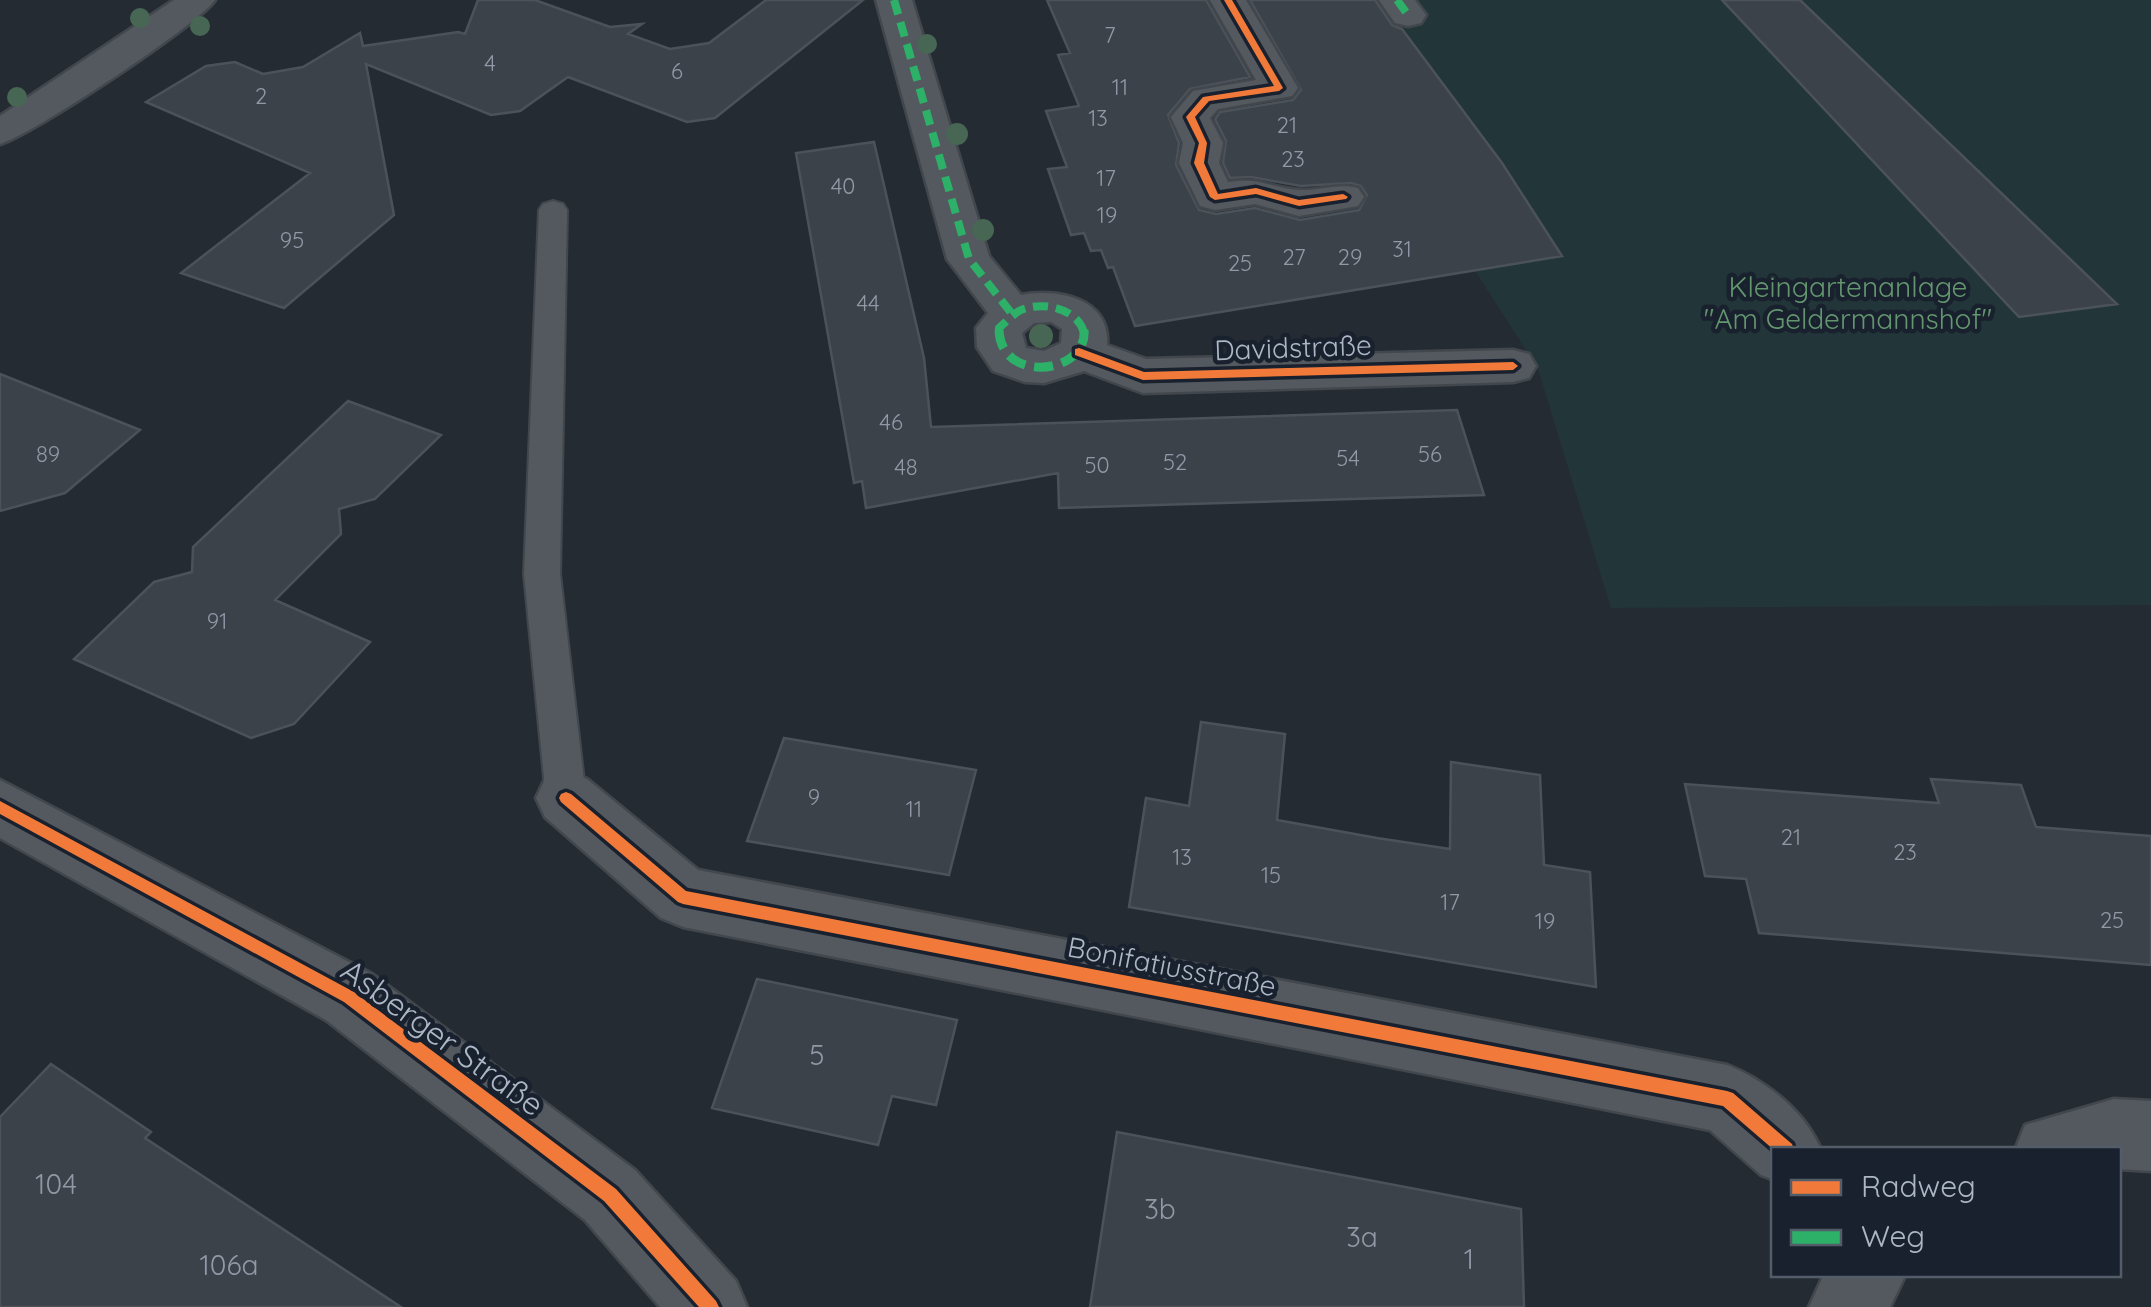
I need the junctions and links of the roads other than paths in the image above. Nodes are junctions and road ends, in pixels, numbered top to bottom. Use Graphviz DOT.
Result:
graph roads {
  1 [pos="197,0"];
  2 [pos="894,0"];
  3 [pos="1228,0"];
  4 [pos="0,132"];
  5 [pos="1343,196"];
  6 [pos="552,210"];
  7 [pos="1513,366"];
  8 [pos="566,798"];
  9 [pos="0,807"];
  10 [pos="2151,1136"];
  11 [pos="1782,1147"];
  12 [pos="2062,1147"];
  13 [pos="1867,1277"];
  14 [pos="710,1307"];
  15 [pos="1846,1307"];
  1 -- 4 [label="street"];
  2 -- 7 [label="street, Davidstraße"];
  3 -- 5 [label="street"];
  6 -- 8 [label="lane"];
  8 -- 11 [label="street, Bonifatiusstraße"];
  9 -- 14 [label="street, Asberger Straße"];
  10 -- 12 [label="street"];
  13 -- 15 [label="street"];
}
